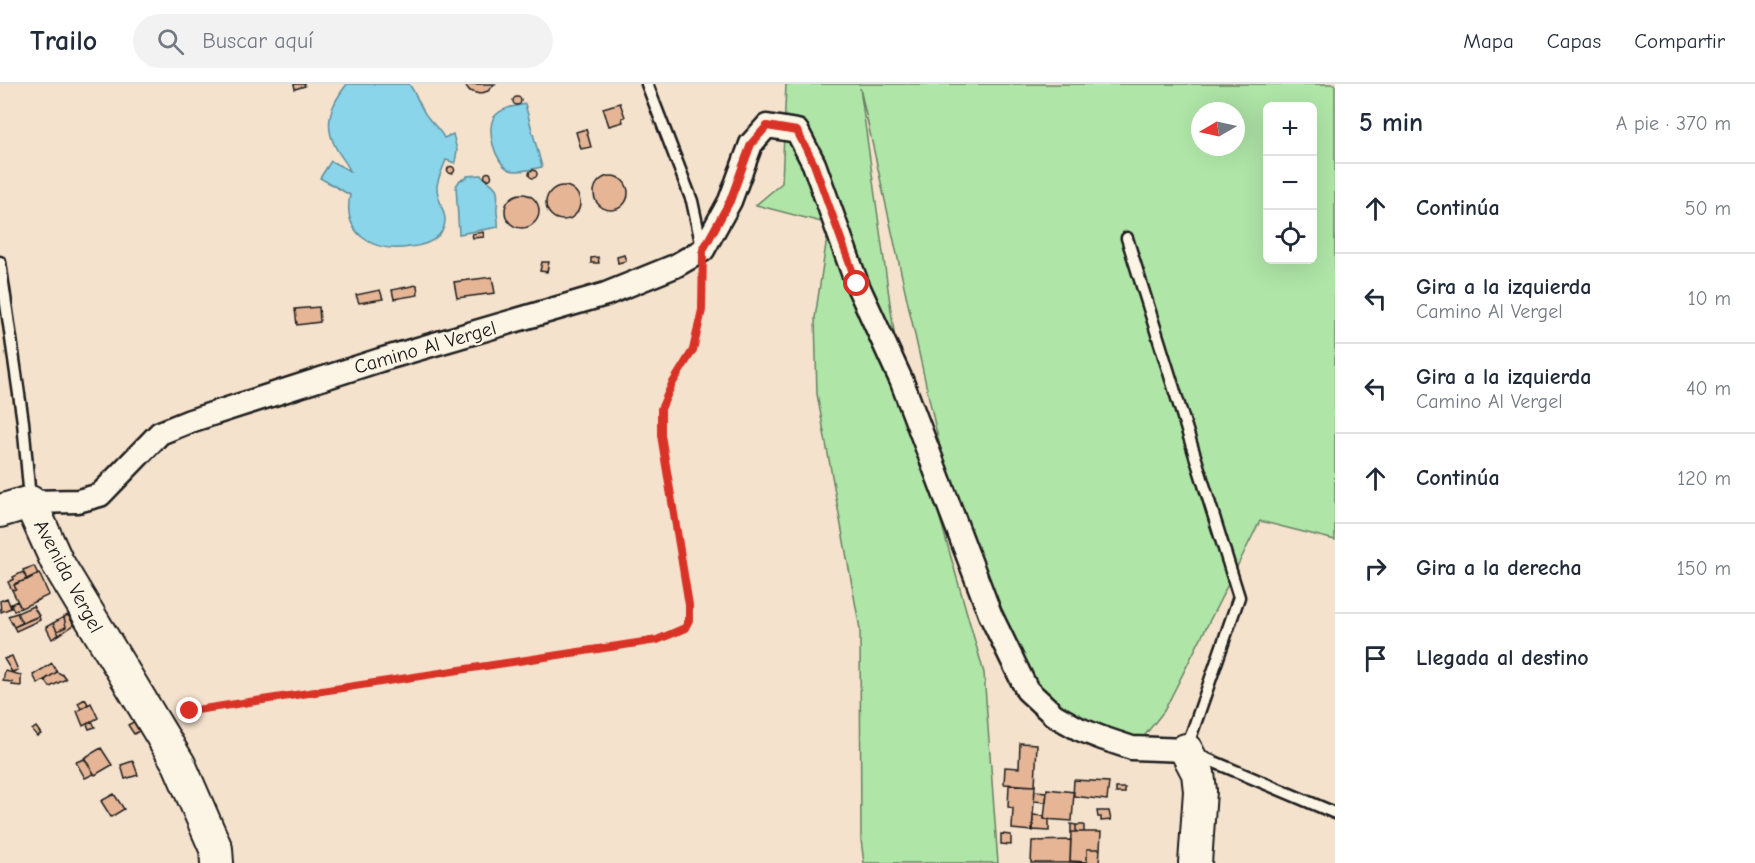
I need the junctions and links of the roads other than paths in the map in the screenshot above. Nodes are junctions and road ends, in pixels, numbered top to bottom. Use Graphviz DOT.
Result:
graph roads {
  1 [pos="647,84"];
  2 [pos="1127,238"];
  3 [pos="703,250"];
  4 [pos="0,262"];
  5 [pos="30,502"];
  6 [pos="0,511"];
  7 [pos="1186,750"];
  8 [pos="1335,813"];
  9 [pos="217,863"];
  10 [pos="1195,863"];
  1 -- 3 [label="lane"];
  2 -- 7 [label="lane"];
  3 -- 5 [label="street, Camino Al Vergel"];
  3 -- 7 [label="street"];
  4 -- 5 [label="lane, Avenida Vergel"];
  5 -- 6 [label="street, Camino Al Vergel"];
  5 -- 9 [label="street, Avenida Vergel"];
  7 -- 8 [label="lane"];
  7 -- 10 [label="street"];
}
